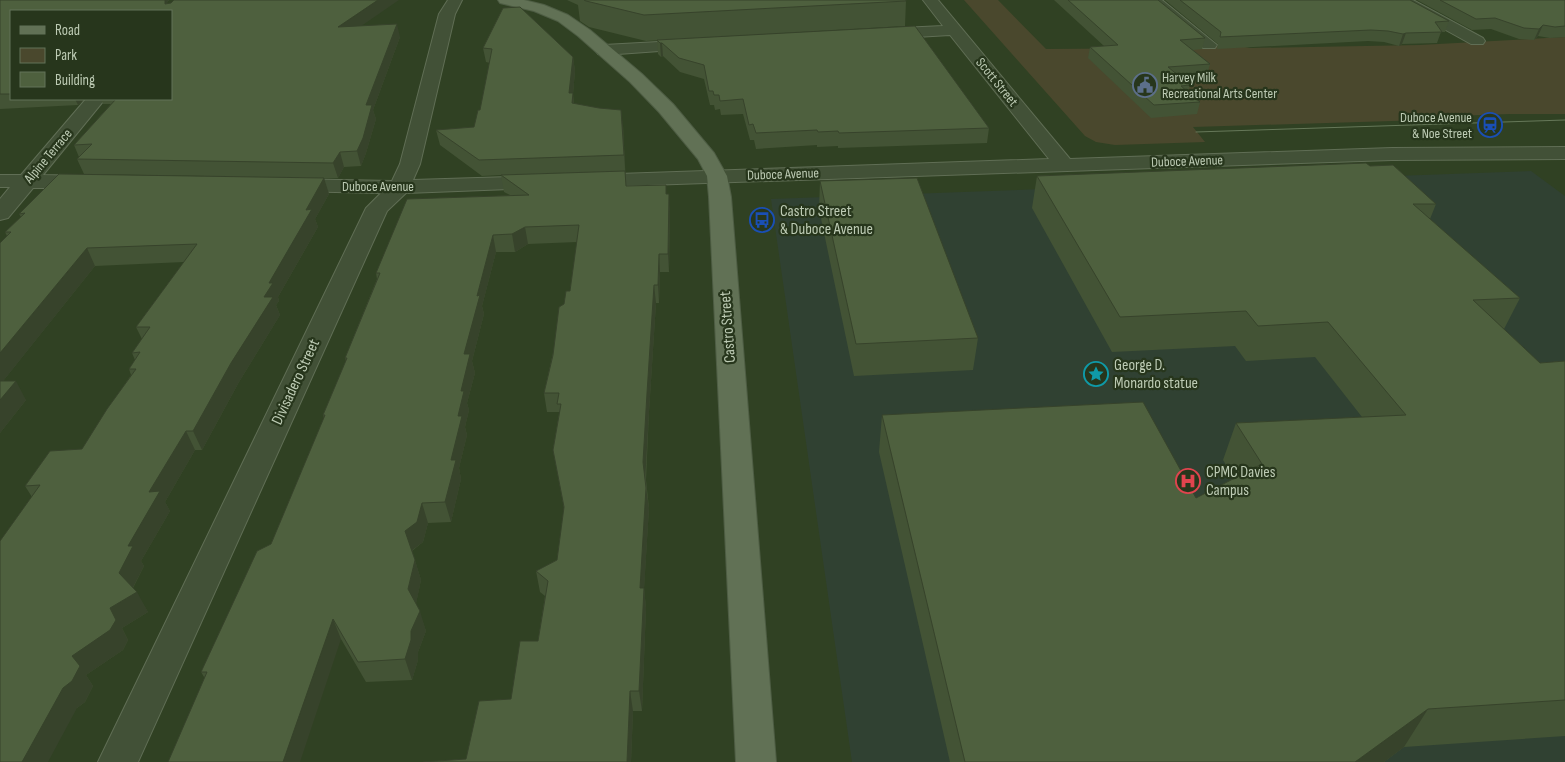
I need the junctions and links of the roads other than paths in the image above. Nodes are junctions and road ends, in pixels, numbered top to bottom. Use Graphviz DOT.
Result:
graph roads {
  1 [pos="455,0"];
  2 [pos="505,0"];
  3 [pos="930,0"];
  4 [pos="1153,0"];
  5 [pos="1402,0"];
  6 [pos="954,30"];
  7 [pos="864,35"];
  8 [pos="1477,41"];
  9 [pos="714,44"];
  10 [pos="1209,45"];
  11 [pos="604,50"];
  12 [pos="95,100"];
  13 [pos="1562,155"];
  14 [pos="1064,165"];
  15 [pos="717,176"];
  16 [pos="26,181"];
  17 [pos="0,182"];
  18 [pos="104,182"];
  19 [pos="267,185"];
  20 [pos="400,187"];
  21 [pos="0,213"];
  22 [pos="118,762"];
  23 [pos="756,762"];
  1 -- 20 [label="street, Divisadero Street"];
  2 -- 11 [label="main road, Castro Street"];
  3 -- 6 [label="street, Scott Street"];
  4 -- 10 [label="street"];
  5 -- 8 [label="street"];
  6 -- 7 [label="street"];
  6 -- 14 [label="street, Scott Street"];
  9 -- 11 [label="street"];
  11 -- 15 [label="main road, Castro Street"];
  12 -- 16 [label="street, Alpine Terrace"];
  13 -- 14 [label="street, Duboce Avenue"];
  14 -- 15 [label="street, Duboce Avenue"];
  15 -- 20 [label="street, Duboce Avenue"];
  15 -- 23 [label="main road, Castro Street"];
  16 -- 17 [label="street"];
  16 -- 18 [label="street"];
  16 -- 21 [label="street, Alpine Terrace"];
  19 -- 20 [label="street, Duboce Avenue"];
  20 -- 22 [label="street, Divisadero Street"];
}
